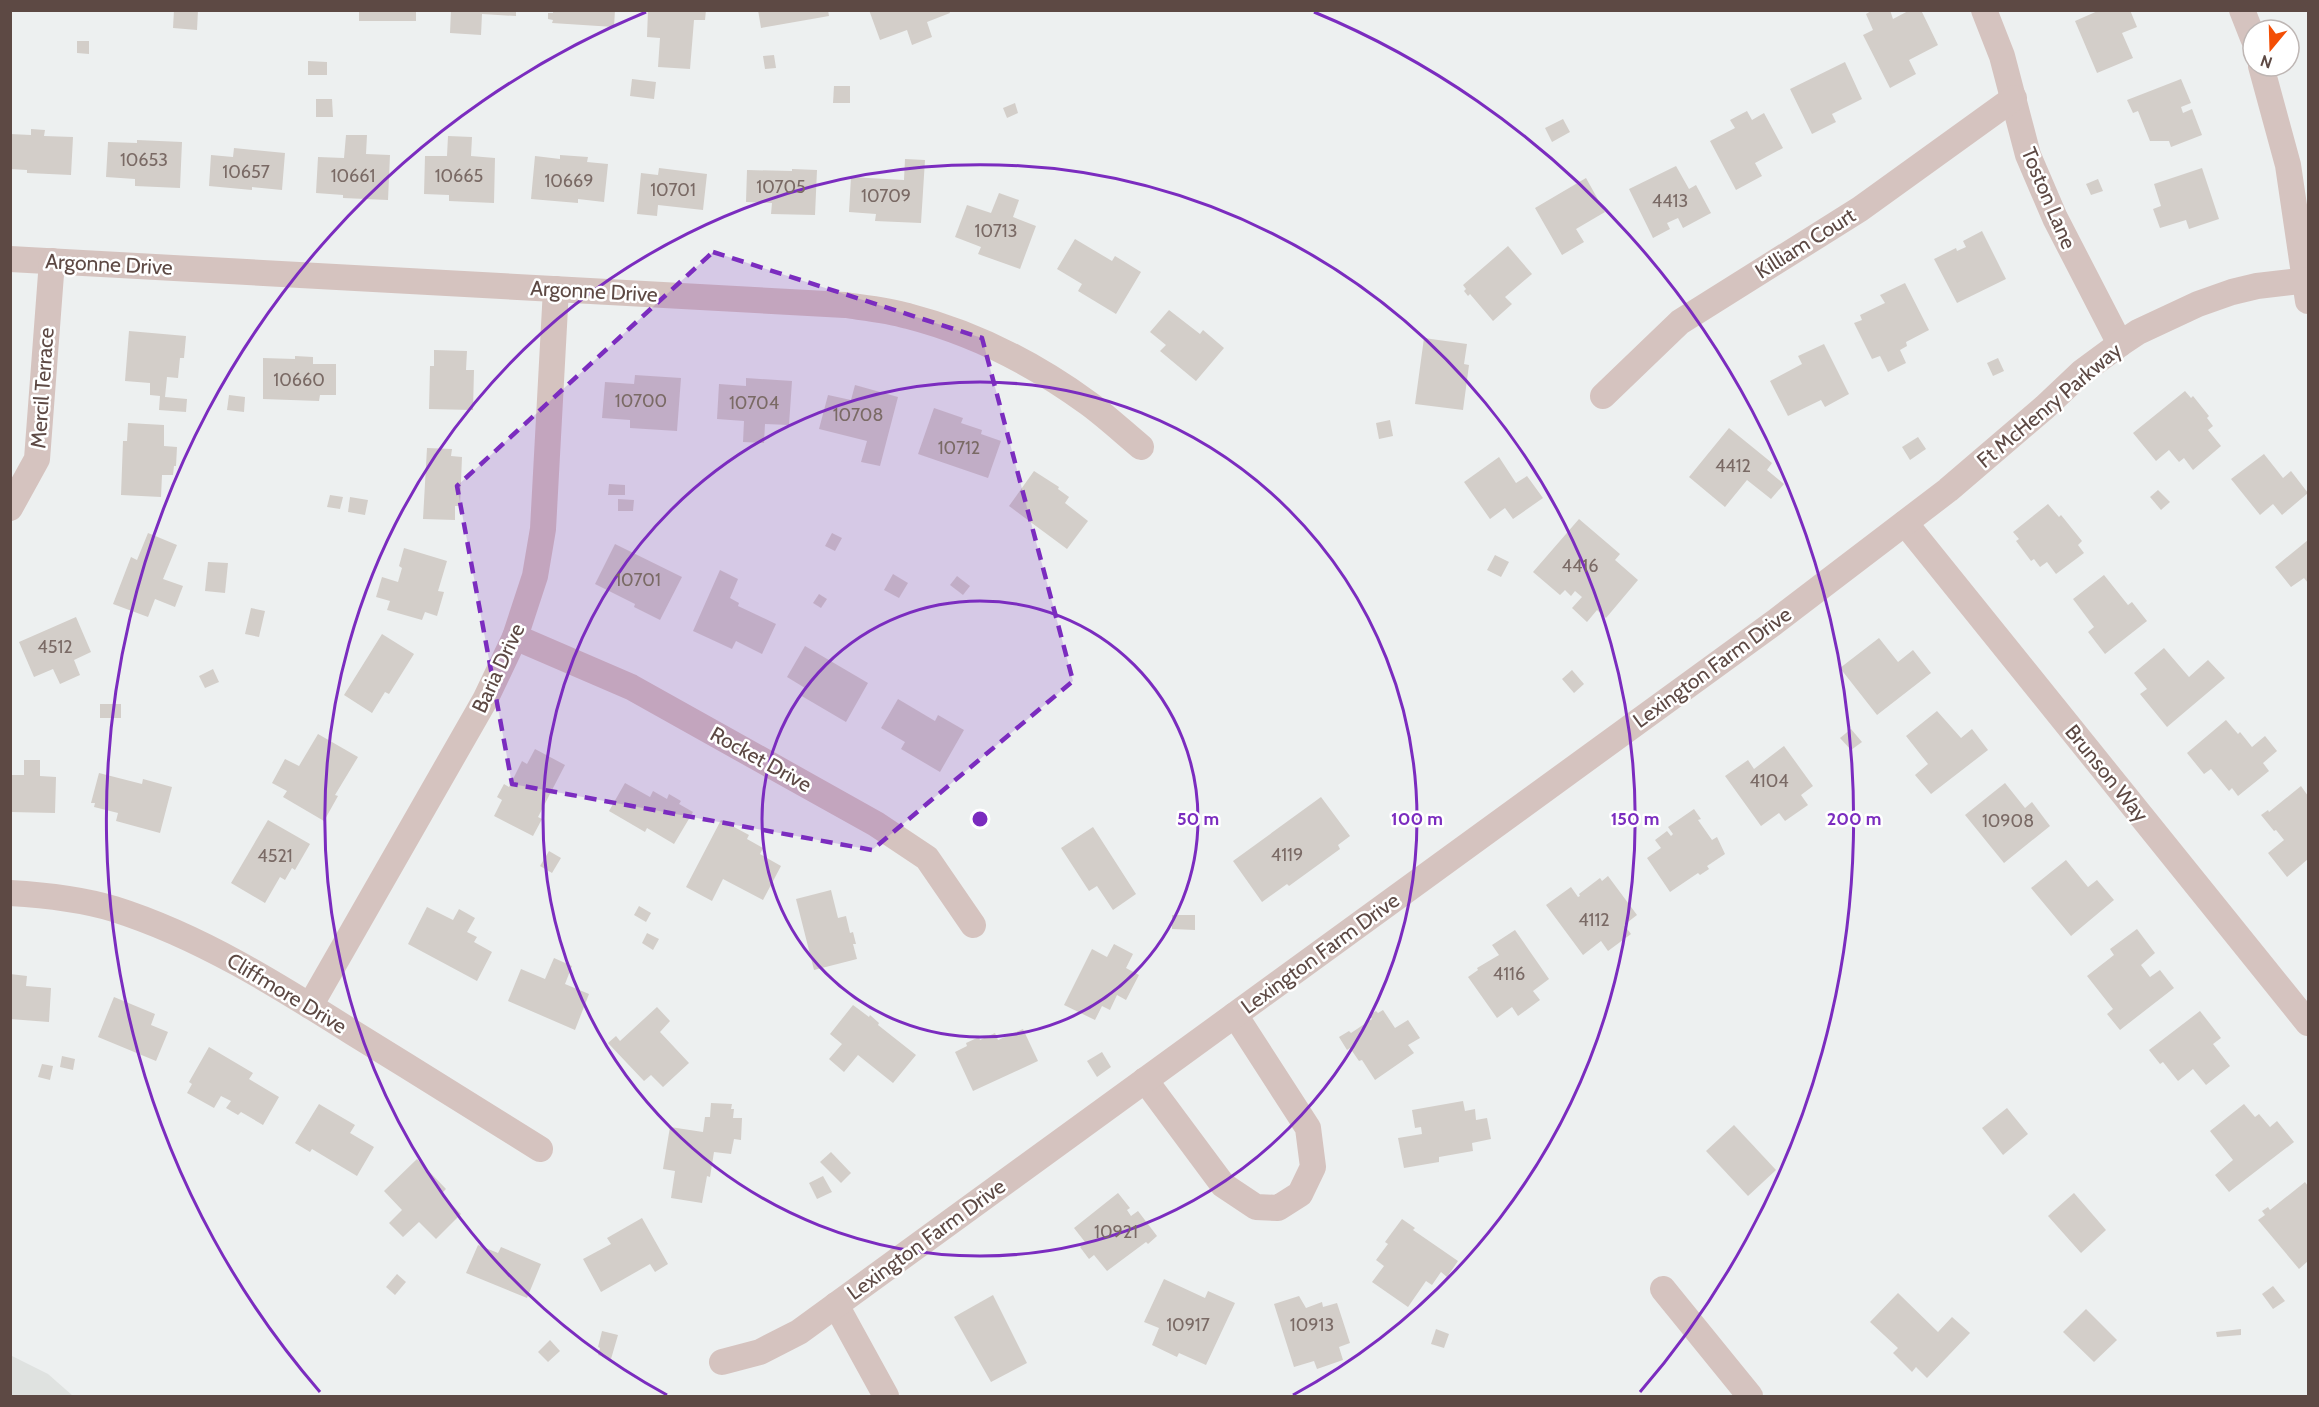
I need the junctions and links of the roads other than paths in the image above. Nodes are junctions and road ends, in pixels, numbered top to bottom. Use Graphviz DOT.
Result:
graph roads {
  1 [pos="1984,10"];
  2 [pos="2264,78"];
  3 [pos="2014,98"];
  4 [pos="10,259"];
  5 [pos="52,261"];
  6 [pos="2307,287"];
  7 [pos="556,289"];
  8 [pos="2120,344"];
  9 [pos="1603,396"];
  10 [pos="1141,447"];
  11 [pos="10,508"];
  12 [pos="1905,523"];
  13 [pos="515,637"];
  14 [pos="10,893"];
  15 [pos="973,925"];
  16 [pos="310,1006"];
  17 [pos="1235,1015"];
  18 [pos="2308,1023"];
  19 [pos="1145,1080"];
  20 [pos="540,1149"];
  21 [pos="1663,1289"];
  22 [pos="836,1305"];
  23 [pos="722,1362"];
  24 [pos="886,1396"];
  25 [pos="1750,1396"];
  1 -- 3 [label="street, Toston Lane"];
  2 -- 6 [label="street"];
  3 -- 8 [label="street, Toston Lane"];
  3 -- 9 [label="street, Killiam Court"];
  4 -- 5 [label="street, Argonne Drive"];
  5 -- 7 [label="street, Argonne Drive"];
  5 -- 11 [label="street, Mercil Terrace"];
  6 -- 8 [label="street, Ft McHenry Parkway"];
  7 -- 10 [label="street, Argonne Drive"];
  7 -- 13 [label="street, Baria Drive"];
  8 -- 12 [label="street, Ft McHenry Parkway"];
  12 -- 17 [label="street, Lexington Farm Drive"];
  12 -- 18 [label="street, Brunson Way"];
  13 -- 15 [label="street, Rocket Drive"];
  13 -- 16 [label="street, Baria Drive"];
  14 -- 16 [label="street, Cliffmore Drive"];
  16 -- 20 [label="street, Cliffmore Drive"];
  17 -- 19 [label="street, Lexington Farm Drive"];
  17 -- 19 [label="street"];
  19 -- 22 [label="street, Lexington Farm Drive"];
  21 -- 25 [label="street"];
  22 -- 23 [label="street, Lexington Farm Drive"];
  22 -- 24 [label="street"];
}
